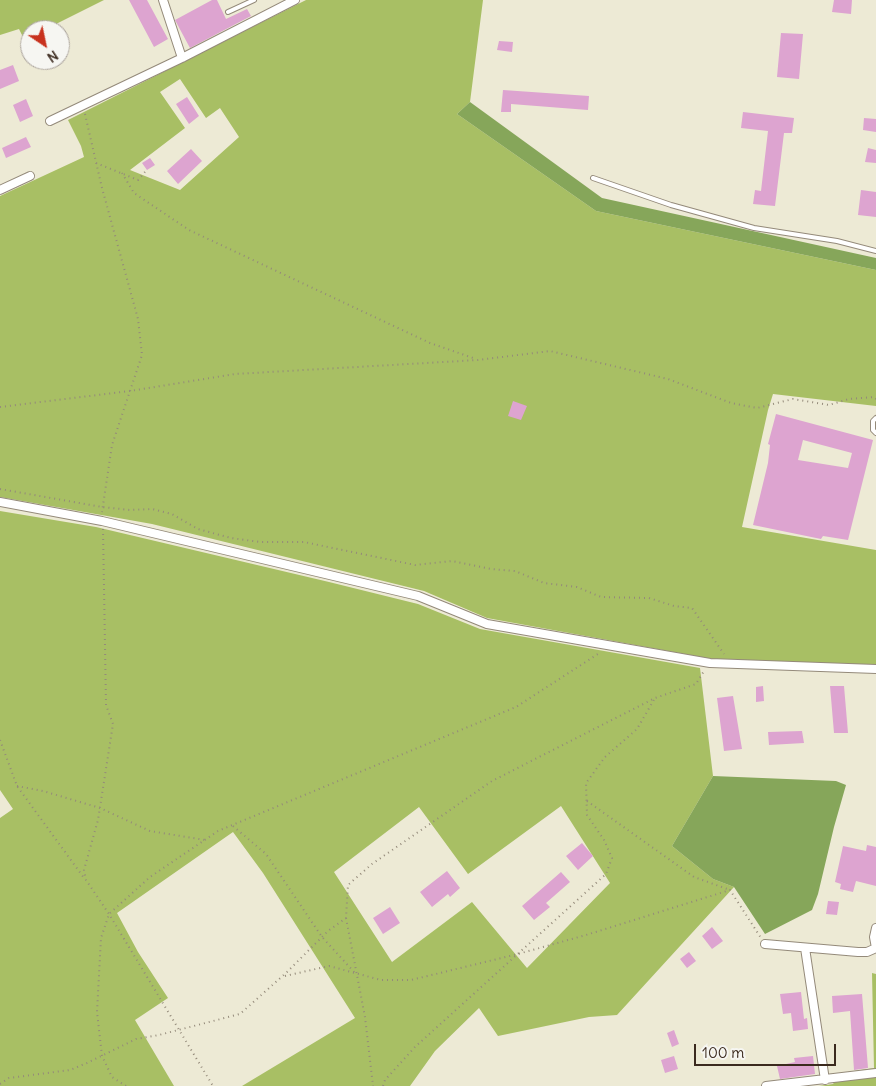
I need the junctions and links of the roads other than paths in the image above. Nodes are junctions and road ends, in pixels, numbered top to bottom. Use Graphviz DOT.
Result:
graph roads {
  1 [pos="162,0"];
  2 [pos="254,0"];
  3 [pos="295,0"];
  4 [pos="228,12"];
  5 [pos="182,58"];
  6 [pos="50,121"];
  7 [pos="30,176"];
  8 [pos="594,178"];
  9 [pos="0,190"];
  10 [pos="837,234"];
  11 [pos="837,241"];
  12 [pos="876,251"];
  13 [pos="876,418"];
  14 [pos="876,433"];
  15 [pos="0,502"];
  16 [pos="876,670"];
  17 [pos="876,928"];
  18 [pos="765,944"];
  19 [pos="805,948"];
  20 [pos="876,948"];
  21 [pos="876,1073"];
  22 [pos="835,1079"];
  23 [pos="825,1080"];
  24 [pos="766,1086"];
  25 [pos="843,1086"];
  1 -- 5 [label="street"];
  2 -- 4 [label="lane"];
  3 -- 5 [label="street"];
  5 -- 6 [label="street"];
  7 -- 9 [label="street"];
  8 -- 11 [label="lane"];
  10 -- 11 [label="lane"];
  11 -- 12 [label="lane"];
  13 -- 14 [label="lane"];
  15 -- 16 [label="street"];
  17 -- 20 [label="street"];
  18 -- 19 [label="street"];
  19 -- 20 [label="street"];
  19 -- 23 [label="street"];
  21 -- 22 [label="street"];
  22 -- 23 [label="street"];
  22 -- 25 [label="street"];
  23 -- 24 [label="street"];
}
